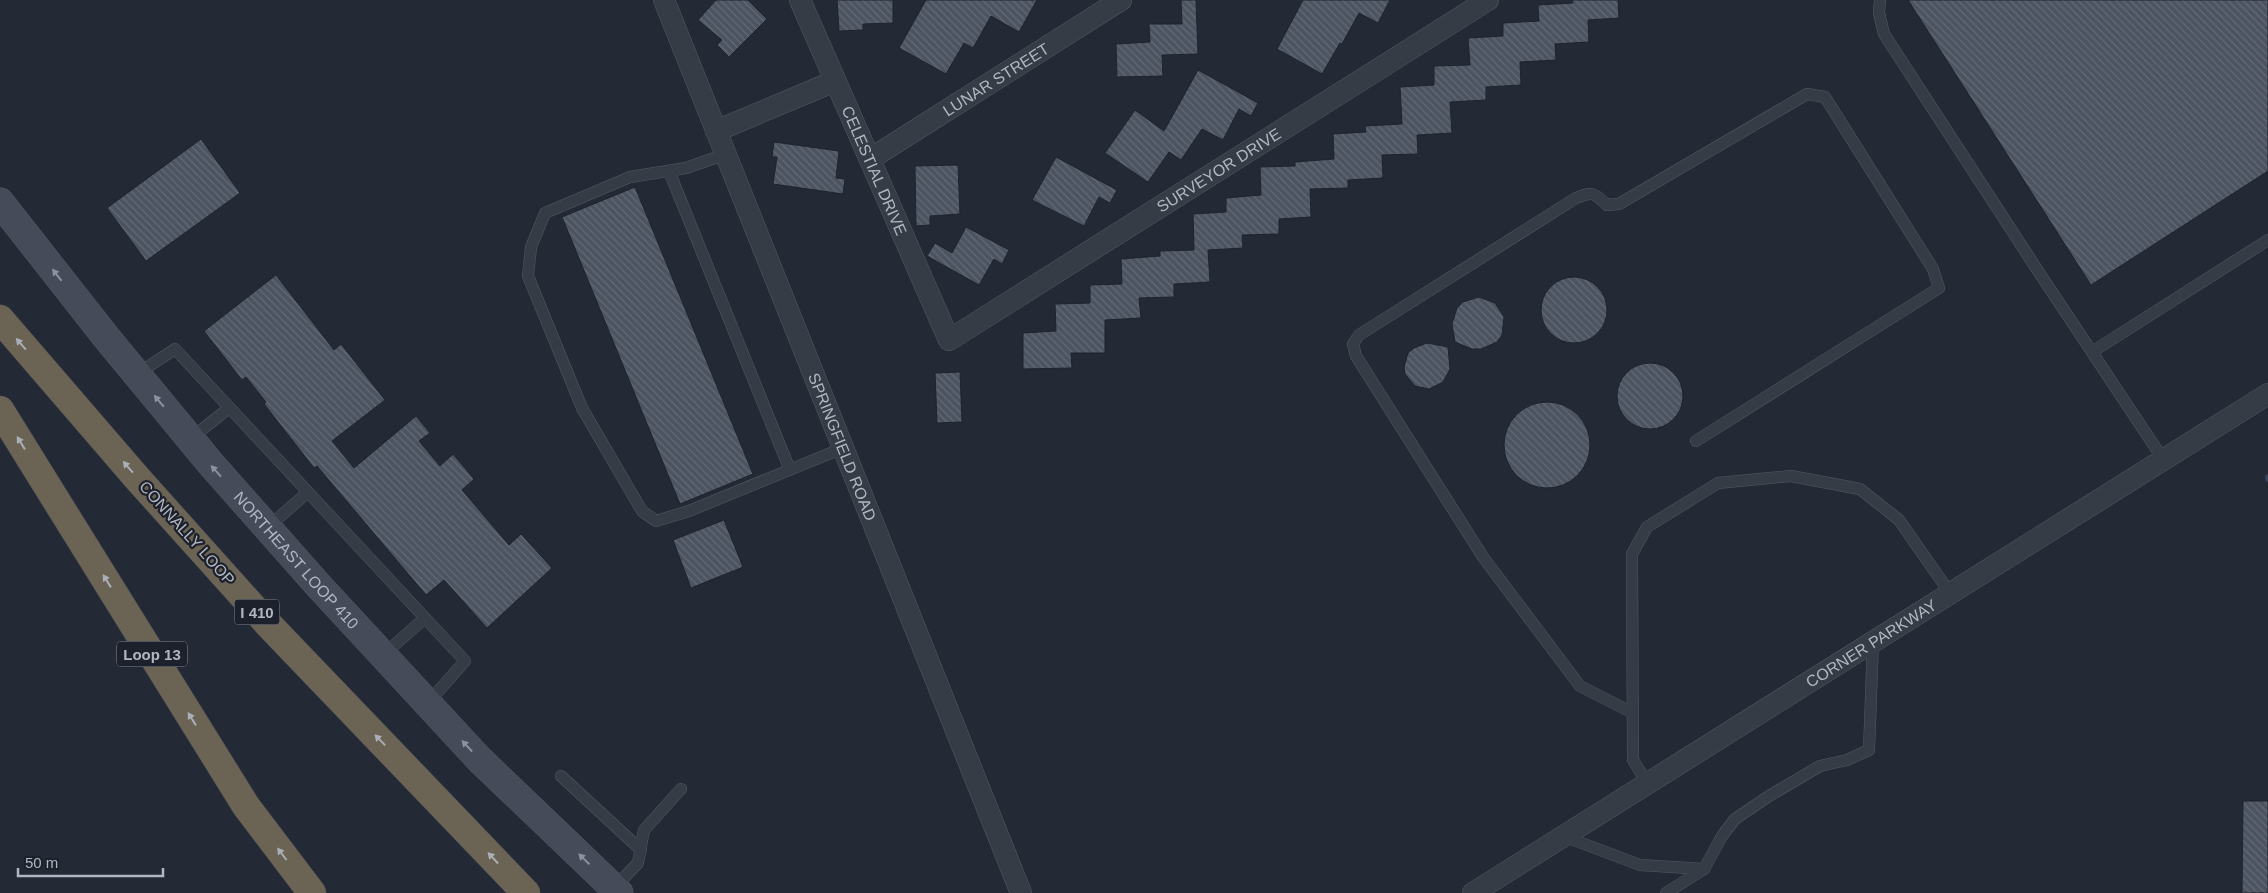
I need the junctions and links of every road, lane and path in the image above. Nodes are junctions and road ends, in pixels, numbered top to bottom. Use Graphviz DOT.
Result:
graph roads {
  1 [pos="664,0"];
  2 [pos="800,0"];
  3 [pos="1121,0"];
  4 [pos="1488,0"];
  5 [pos="1880,0"];
  6 [pos="835,81"];
  7 [pos="716,131"];
  8 [pos="726,154"];
  9 [pos="870,159"];
  10 [pos="669,171"];
  11 [pos="0,202"];
  12 [pos="2268,240"];
  13 [pos="0,319"];
  14 [pos="950,340"];
  15 [pos="2092,352"];
  16 [pos="136,374"];
  17 [pos="2268,394"];
  18 [pos="230,408"];
  19 [pos="0,410"];
  20 [pos="190,439"];
  21 [pos="1696,441"];
  22 [pos="843,448"];
  23 [pos="2164,459"];
  24 [pos="790,470"];
  25 [pos="308,492"];
  26 [pos="267,528"];
  27 [pos="1950,593"];
  28 [pos="425,618"];
  29 [pos="1873,642"];
  30 [pos="383,655"];
  31 [pos="428,704"];
  32 [pos="1633,713"];
  33 [pos="561,776"];
  34 [pos="1647,784"];
  35 [pos="680,789"];
  36 [pos="1563,836"];
  37 [pos="641,850"];
  38 [pos="1704,869"];
  39 [pos="616,891"];
  40 [pos="312,893"];
  41 [pos="526,893"];
  42 [pos="1021,893"];
  43 [pos="1473,893"];
  44 [pos="1666,893"];
  1 -- 7 [label="street, SPRINGFIELD ROAD"];
  2 -- 6 [label="street, CELESTIAL DRIVE"];
  3 -- 9 [label="street, LUNAR STREET"];
  4 -- 14 [label="street, SURVEYOR DRIVE"];
  5 -- 15 [label="lane"];
  6 -- 7 [label="street"];
  6 -- 9 [label="street, CELESTIAL DRIVE"];
  7 -- 8 [label="street, SPRINGFIELD ROAD"];
  8 -- 10 [label="lane"];
  8 -- 22 [label="street, SPRINGFIELD ROAD"];
  9 -- 14 [label="street, CELESTIAL DRIVE"];
  10 -- 24 [label="lane"];
  10 -- 24 [label="lane"];
  16 -- 11 [label="main road, NORTHEAST LOOP 410, one-way"];
  12 -- 15 [label="lane"];
  41 -- 13 [label="highway, CONNALLY LOOP / I 410, one-way"];
  15 -- 23 [label="lane"];
  16 -- 18 [label="lane"];
  20 -- 16 [label="main road, NORTHEAST LOOP 410, one-way"];
  17 -- 23 [label="street, CORNER PARKWAY"];
  18 -- 20 [label="lane"];
  18 -- 25 [label="lane"];
  40 -- 19 [label="highway, Loop 13, one-way"];
  26 -- 20 [label="main road, NORTHEAST LOOP 410, one-way"];
  21 -- 32 [label="lane"];
  22 -- 24 [label="lane"];
  22 -- 42 [label="street, SPRINGFIELD ROAD"];
  23 -- 27 [label="street, CORNER PARKWAY"];
  25 -- 26 [label="lane"];
  25 -- 28 [label="lane"];
  26 -- 30 [label="main road, NORTHEAST LOOP 410"];
  27 -- 29 [label="street, CORNER PARKWAY"];
  27 -- 32 [label="lane"];
  28 -- 30 [label="lane"];
  28 -- 31 [label="lane"];
  29 -- 34 [label="street, CORNER PARKWAY"];
  29 -- 38 [label="lane"];
  30 -- 31 [label="main road, NORTHEAST LOOP 410"];
  39 -- 31 [label="main road, NORTHEAST LOOP 410, one-way"];
  32 -- 34 [label="lane"];
  33 -- 37 [label="lane"];
  34 -- 36 [label="street, CORNER PARKWAY"];
  35 -- 37 [label="lane"];
  36 -- 38 [label="lane"];
  36 -- 43 [label="street, CORNER PARKWAY"];
  37 -- 39 [label="lane"];
  38 -- 44 [label="lane"];
}
